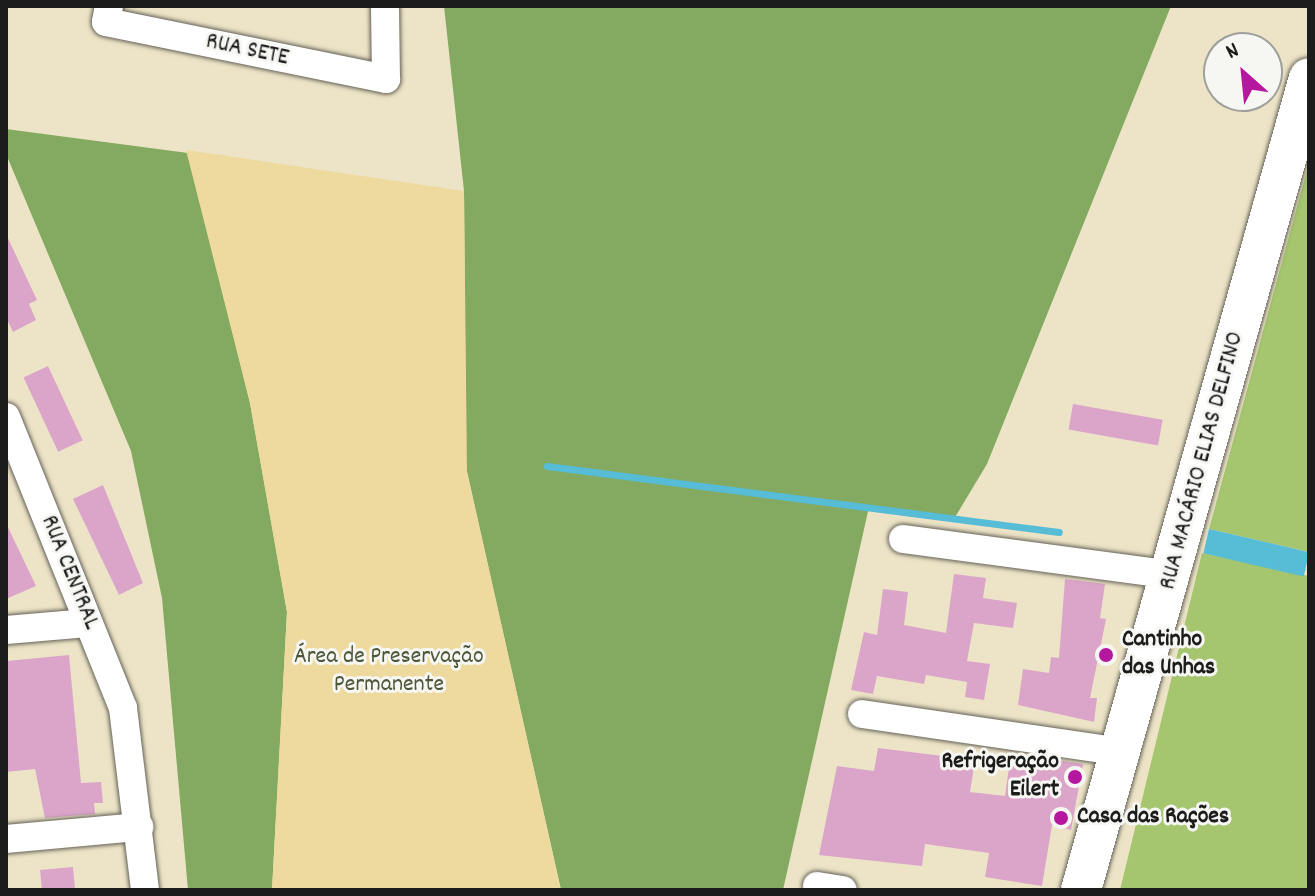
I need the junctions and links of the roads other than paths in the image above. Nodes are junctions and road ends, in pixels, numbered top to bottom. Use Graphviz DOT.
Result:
graph roads {
  1 [pos="385,6"];
  2 [pos="107,14"];
  3 [pos="1309,78"];
  4 [pos="6,417"];
  5 [pos="903,539"];
  6 [pos="1172,575"];
  7 [pos="88,623"];
  8 [pos="6,630"];
  9 [pos="862,714"];
  10 [pos="1122,752"];
  11 [pos="139,827"];
  12 [pos="6,839"];
  13 [pos="145,890"];
  14 [pos="1081,890"];
  1 -- 2 [label="street, RUA SETE"];
  3 -- 6 [label="main road, RUA MACÁRIO ELIAS DELFINO"];
  4 -- 7 [label="street, RUA CENTRAL"];
  5 -- 6 [label="street"];
  6 -- 10 [label="main road, RUA MACÁRIO ELIAS DELFINO"];
  7 -- 8 [label="street"];
  7 -- 11 [label="street, RUA CENTRAL"];
  9 -- 10 [label="street"];
  10 -- 14 [label="main road, RUA MACÁRIO ELIAS DELFINO"];
  11 -- 12 [label="street"];
  11 -- 13 [label="street, RUA CENTRAL"];
}
